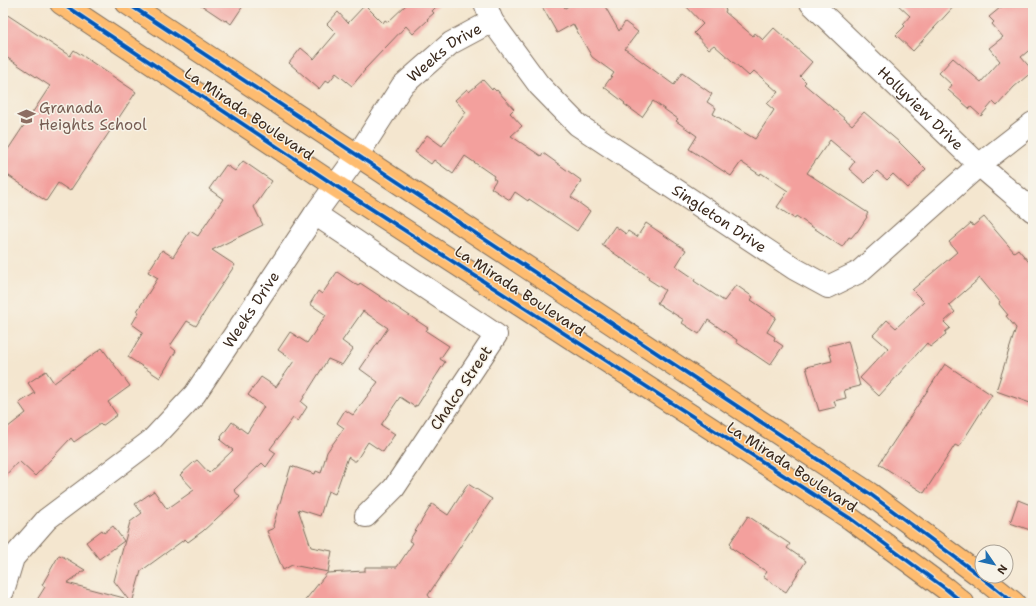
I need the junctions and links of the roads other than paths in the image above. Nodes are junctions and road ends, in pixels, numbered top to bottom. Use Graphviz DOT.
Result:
graph roads {
  1 [pos="61,3"];
  2 [pos="127,3"];
  3 [pos="822,7"];
  4 [pos="488,12"];
  5 [pos="1033,123"];
  6 [pos="357,156"];
  7 [pos="979,164"];
  8 [pos="336,186"];
  9 [pos="1033,211"];
  10 [pos="315,214"];
  11 [pos="366,516"];
  12 [pos="3,591"];
  13 [pos="963,603"];
  14 [pos="1014,603"];
  1 -- 8 [label="main road, La Mirada Boulevard"];
  2 -- 6 [label="main road, La Mirada Boulevard"];
  3 -- 7 [label="street, Hollyview Drive"];
  4 -- 6 [label="street, Weeks Drive"];
  4 -- 7 [label="street, Singleton Drive"];
  5 -- 7 [label="street"];
  6 -- 8 [label="street, Weeks Drive"];
  6 -- 14 [label="main road, La Mirada Boulevard"];
  7 -- 9 [label="street, Hollyview Drive"];
  8 -- 10 [label="street, Weeks Drive"];
  8 -- 13 [label="main road, La Mirada Boulevard"];
  10 -- 11 [label="street, Chalco Street"];
  10 -- 12 [label="street, Weeks Drive"];
}
